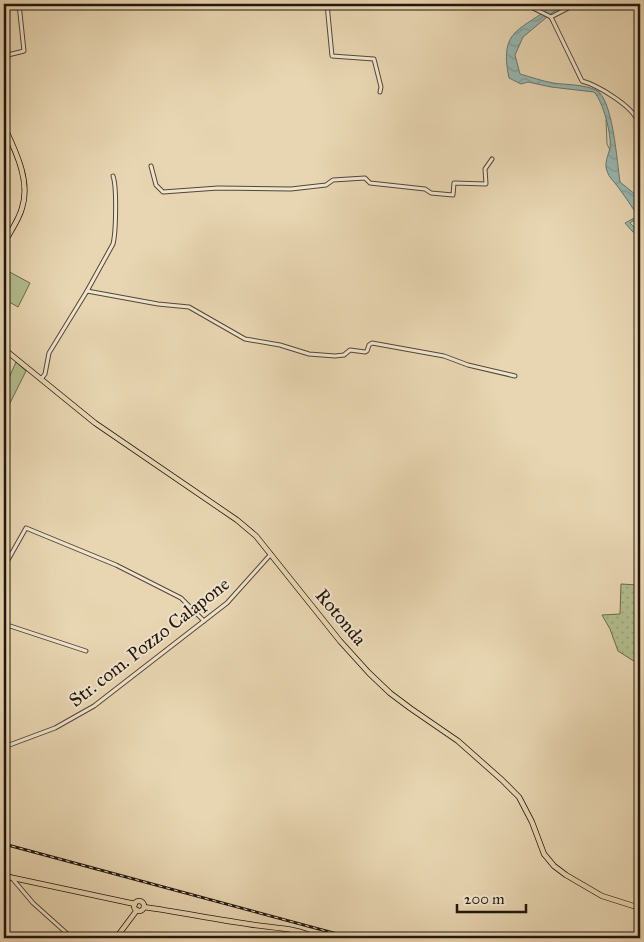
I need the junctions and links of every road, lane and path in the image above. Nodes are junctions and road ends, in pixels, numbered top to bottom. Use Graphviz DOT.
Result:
graph roads {
  1 [pos="327,4"];
  2 [pos="525,4"];
  3 [pos="576,4"];
  4 [pos="630,4"];
  5 [pos="20,6"];
  6 [pos="4,7"];
  7 [pos="640,10"];
  8 [pos="552,17"];
  9 [pos="4,56"];
  10 [pos="380,92"];
  11 [pos="4,126"];
  12 [pos="640,154"];
  13 [pos="492,158"];
  14 [pos="151,166"];
  15 [pos="113,176"];
  16 [pos="4,242"];
  17 [pos="87,291"];
  18 [pos="4,349"];
  19 [pos="515,376"];
  20 [pos="40,380"];
  21 [pos="271,554"];
  22 [pos="4,567"];
  23 [pos="204,621"];
  24 [pos="4,624"];
  25 [pos="86,651"];
  26 [pos="4,747"];
  27 [pos="4,876"];
  28 [pos="11,877"];
  29 [pos="134,904"];
  30 [pos="144,907"];
  31 [pos="640,908"];
  32 [pos="137,910"];
  33 [pos="72,938"];
  34 [pos="116,938"];
  35 [pos="316,938"];
  1 -- 10 [label="street"];
  2 -- 8 [label="street"];
  3 -- 8 [label="street"];
  4 -- 7 [label="street"];
  5 -- 6 [label="street"];
  5 -- 9 [label="street"];
  8 -- 12 [label="street"];
  11 -- 16 [label="main road"];
  13 -- 14 [label="street"];
  15 -- 17 [label="street"];
  17 -- 19 [label="street"];
  17 -- 20 [label="street"];
  18 -- 20 [label="main road, Rotonda"];
  20 -- 21 [label="main road, Rotonda"];
  21 -- 23 [label="street, Str. com. Pozzo Calapone"];
  21 -- 31 [label="main road, Rotonda"];
  22 -- 23 [label="street"];
  23 -- 26 [label="street, Str. com. Pozzo Calapone"];
  24 -- 25 [label="street"];
  27 -- 28 [label="main road"];
  28 -- 29 [label="main road"];
  28 -- 33 [label="street"];
  29 -- 30 [label="main road"];
  29 -- 32 [label="main road"];
  30 -- 32 [label="main road"];
  30 -- 35 [label="main road"];
  32 -- 34 [label="main road"];
}
